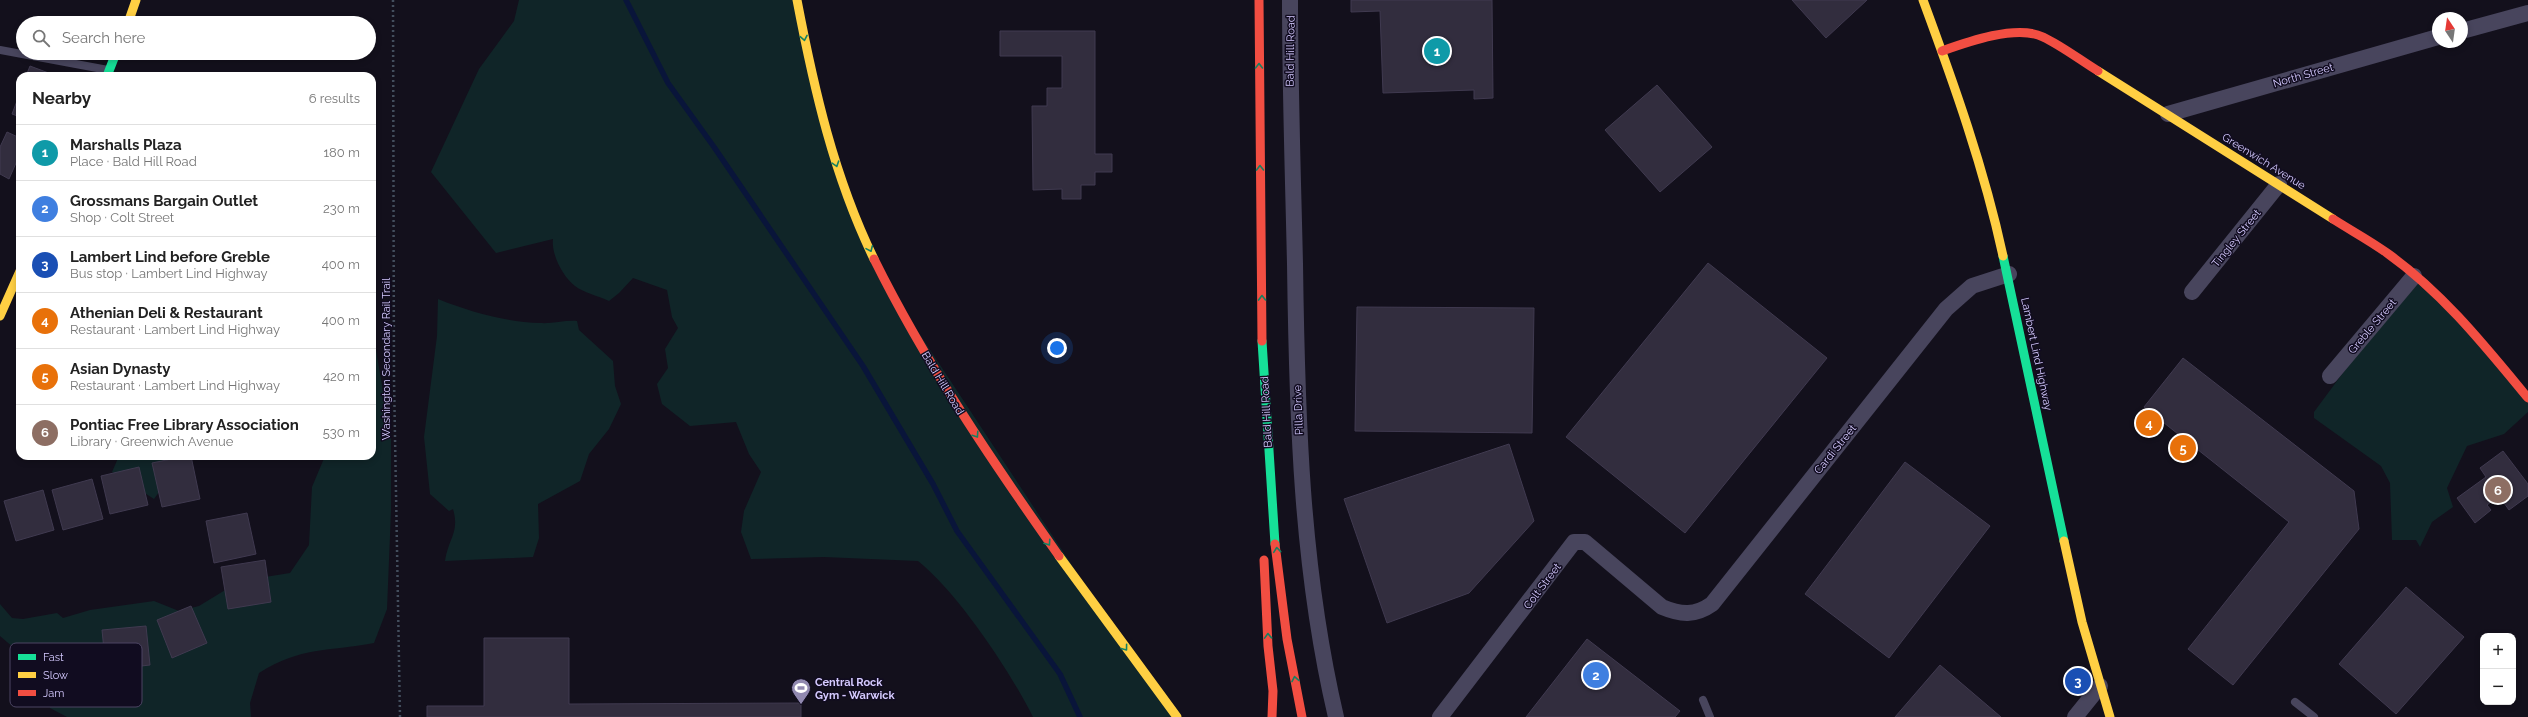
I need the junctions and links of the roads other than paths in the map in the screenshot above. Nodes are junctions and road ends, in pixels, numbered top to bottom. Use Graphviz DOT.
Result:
graph roads {
  1 [pos="136,0"];
  2 [pos="797,0"];
  3 [pos="1259,0"];
  4 [pos="1290,0"];
  5 [pos="1922,0"];
  6 [pos="2528,13"];
  7 [pos="130,16"];
  8 [pos="2468,29"];
  9 [pos="2432,39"];
  10 [pos="0,50"];
  11 [pos="1942,50"];
  12 [pos="16,53"];
  13 [pos="47,60"];
  14 [pos="113,60"];
  15 [pos="103,72"];
  16 [pos="108,72"];
  17 [pos="1289,101"];
  18 [pos="2168,114"];
  19 [pos="2279,184"];
  20 [pos="2009,274"];
  21 [pos="2414,276"];
  22 [pos="16,280"];
  23 [pos="2192,292"];
  24 [pos="0,316"];
  25 [pos="1262,337"];
  26 [pos="2330,376"];
  27 [pos="2528,398"];
  28 [pos="1261,479"];
  29 [pos="1264,548"];
  30 [pos="1662,607"];
  31 [pos="2100,686"];
  32 [pos="1154,687"];
  33 [pos="1703,700"];
  34 [pos="2295,702"];
  35 [pos="1168,717"];
  36 [pos="1177,717"];
  37 [pos="1272,717"];
  38 [pos="1302,717"];
  39 [pos="1336,717"];
  40 [pos="1440,717"];
  41 [pos="1710,717"];
  42 [pos="2076,717"];
  43 [pos="2110,717"];
  44 [pos="2314,717"];
  1 -- 7 [label="main road"];
  2 -- 32 [label="main road, Bald Hill Road, one-way"];
  25 -- 3 [label="main road, Bald Hill Road, one-way"];
  4 -- 17 [label="street, Bald Hill Road"];
  5 -- 11 [label="main road, Lambert Lind Highway"];
  6 -- 8 [label="street"];
  9 -- 18 [label="street, North Street"];
  10 -- 12 [label="lane"];
  11 -- 18 [label="main road, Greenwich Avenue"];
  11 -- 20 [label="main road, Lambert Lind Highway"];
  13 -- 15 [label="lane"];
  14 -- 16 [label="main road"];
  17 -- 39 [label="street, Pilla Drive"];
  18 -- 19 [label="main road, Greenwich Avenue"];
  19 -- 21 [label="main road, Greenwich Avenue"];
  19 -- 23 [label="street, Tingley Street"];
  20 -- 30 [label="street, Cardi Street"];
  20 -- 31 [label="main road, Lambert Lind Highway"];
  21 -- 26 [label="street, Greble Street"];
  21 -- 27 [label="main road, Greenwich Avenue"];
  22 -- 24 [label="main road"];
  25 -- 28 [label="main road"];
  38 -- 25 [label="main road, Bald Hill Road, one-way"];
  37 -- 29 [label="main road, one-way"];
  30 -- 40 [label="street, Colt Street"];
  31 -- 42 [label="street"];
  31 -- 43 [label="main road, Lambert Lind Highway"];
  32 -- 35 [label="main road"];
  32 -- 36 [label="main road, Bald Hill Road"];
  33 -- 41 [label="lane"];
  34 -- 44 [label="lane"];
}
